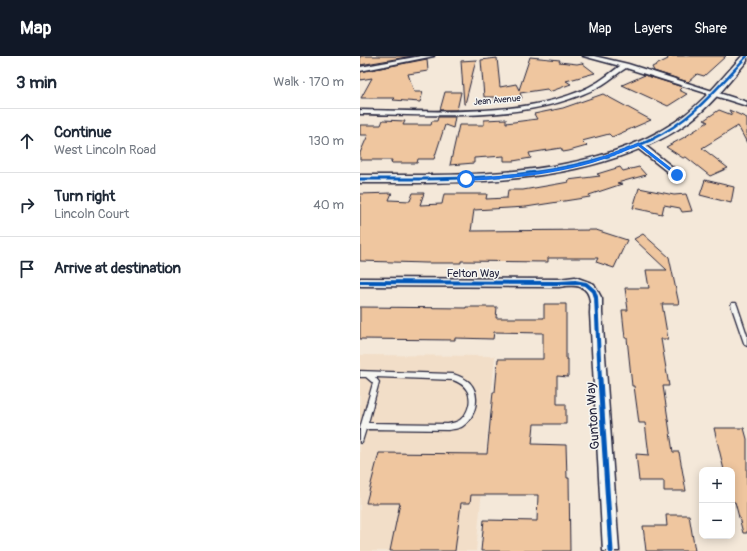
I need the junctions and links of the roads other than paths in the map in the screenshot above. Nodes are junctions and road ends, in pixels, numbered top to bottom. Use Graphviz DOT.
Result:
graph roads {
  1 [pos="431,56"];
  2 [pos="586,56"];
  3 [pos="747,56"];
  4 [pos="626,65"];
  5 [pos="360,69"];
  6 [pos="714,92"];
  7 [pos="747,104"];
  8 [pos="360,112"];
  9 [pos="639,145"];
  10 [pos="677,175"];
  11 [pos="360,179"];
  12 [pos="360,282"];
  13 [pos="584,284"];
  14 [pos="734,304"];
  15 [pos="747,342"];
  16 [pos="364,374"];
  17 [pos="364,426"];
  18 [pos="360,440"];
  19 [pos="611,551"];
  1 -- 5 [label="street"];
  2 -- 4 [label="street"];
  3 -- 6 [label="street"];
  4 -- 6 [label="street"];
  4 -- 8 [label="street, Jean Avenue"];
  6 -- 7 [label="street"];
  6 -- 9 [label="street"];
  9 -- 10 [label="street"];
  9 -- 11 [label="street"];
  12 -- 13 [label="street, Felton Way"];
  13 -- 19 [label="street, Gunton Way"];
  14 -- 15 [label="lane"];
  16 -- 17 [label="lane"];
  16 -- 17 [label="lane"];
  17 -- 18 [label="lane"];
}
